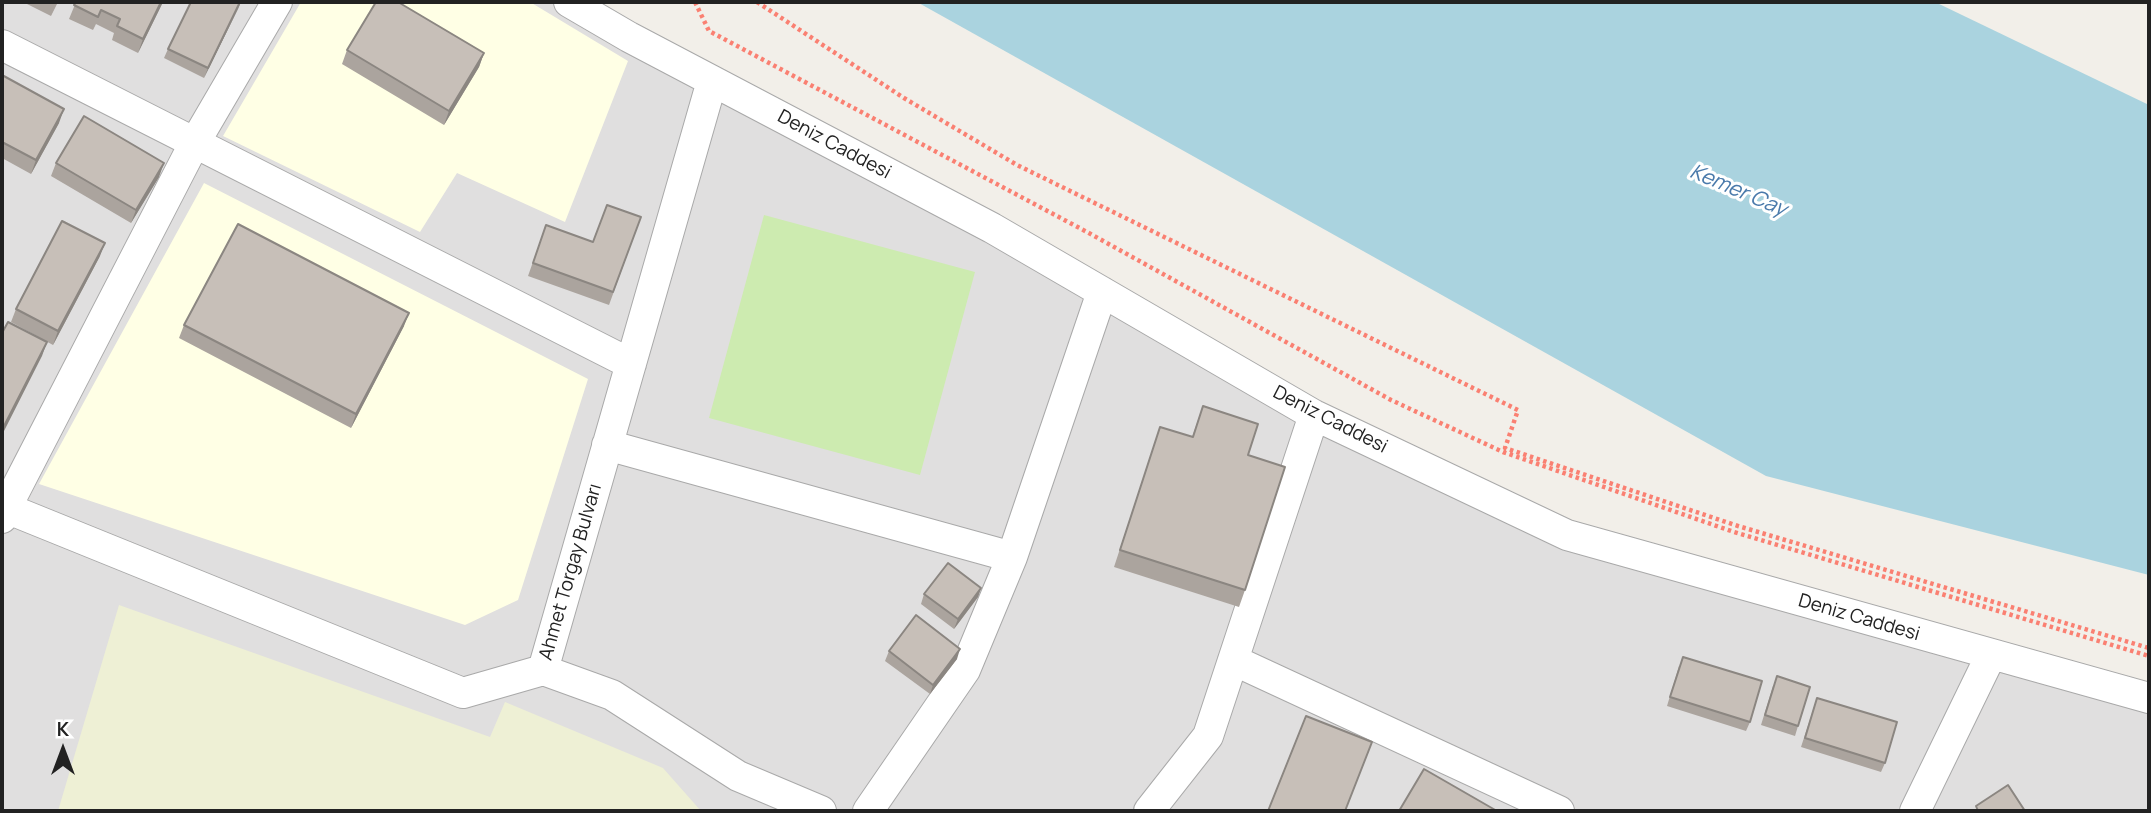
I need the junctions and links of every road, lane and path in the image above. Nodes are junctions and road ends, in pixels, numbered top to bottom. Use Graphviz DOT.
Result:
graph roads {
  1 [pos="277,2"];
  2 [pos="569,2"];
  3 [pos="695,2"];
  4 [pos="757,2"];
  5 [pos="2,46"];
  6 [pos="712,81"];
  7 [pos="194,144"];
  8 [pos="1102,292"];
  9 [pos="631,364"];
  10 [pos="1314,415"];
  11 [pos="607,445"];
  12 [pos="3,510"];
  13 [pos="1012,556"];
  14 [pos="2149,648"];
  15 [pos="1992,654"];
  16 [pos="2149,656"];
  17 [pos="1233,660"];
  18 [pos="543,670"];
  19 [pos="2149,698"];
  20 [pos="821,811"];
  21 [pos="868,811"];
  22 [pos="1149,811"];
  23 [pos="1559,811"];
  24 [pos="1915,811"];
  1 -- 7 [label="street"];
  2 -- 6 [label="street, Deniz Caddesi"];
  3 -- 16 [label="path"];
  4 -- 14 [label="path"];
  5 -- 7 [label="street"];
  6 -- 8 [label="street, Deniz Caddesi"];
  6 -- 9 [label="street, Ahmet Torgay Bulvarı"];
  7 -- 9 [label="street"];
  7 -- 12 [label="street"];
  8 -- 10 [label="street, Deniz Caddesi"];
  8 -- 13 [label="street"];
  9 -- 11 [label="street, Ahmet Torgay Bulvarı"];
  10 -- 15 [label="street, Deniz Caddesi"];
  10 -- 17 [label="street"];
  11 -- 13 [label="street"];
  11 -- 18 [label="street, Ahmet Torgay Bulvarı"];
  12 -- 18 [label="street, Ahmet Torgay Bulvarı"];
  13 -- 21 [label="street"];
  15 -- 19 [label="street, Deniz Caddesi"];
  15 -- 24 [label="street"];
  17 -- 22 [label="street"];
  17 -- 23 [label="street"];
  18 -- 20 [label="street"];
}
